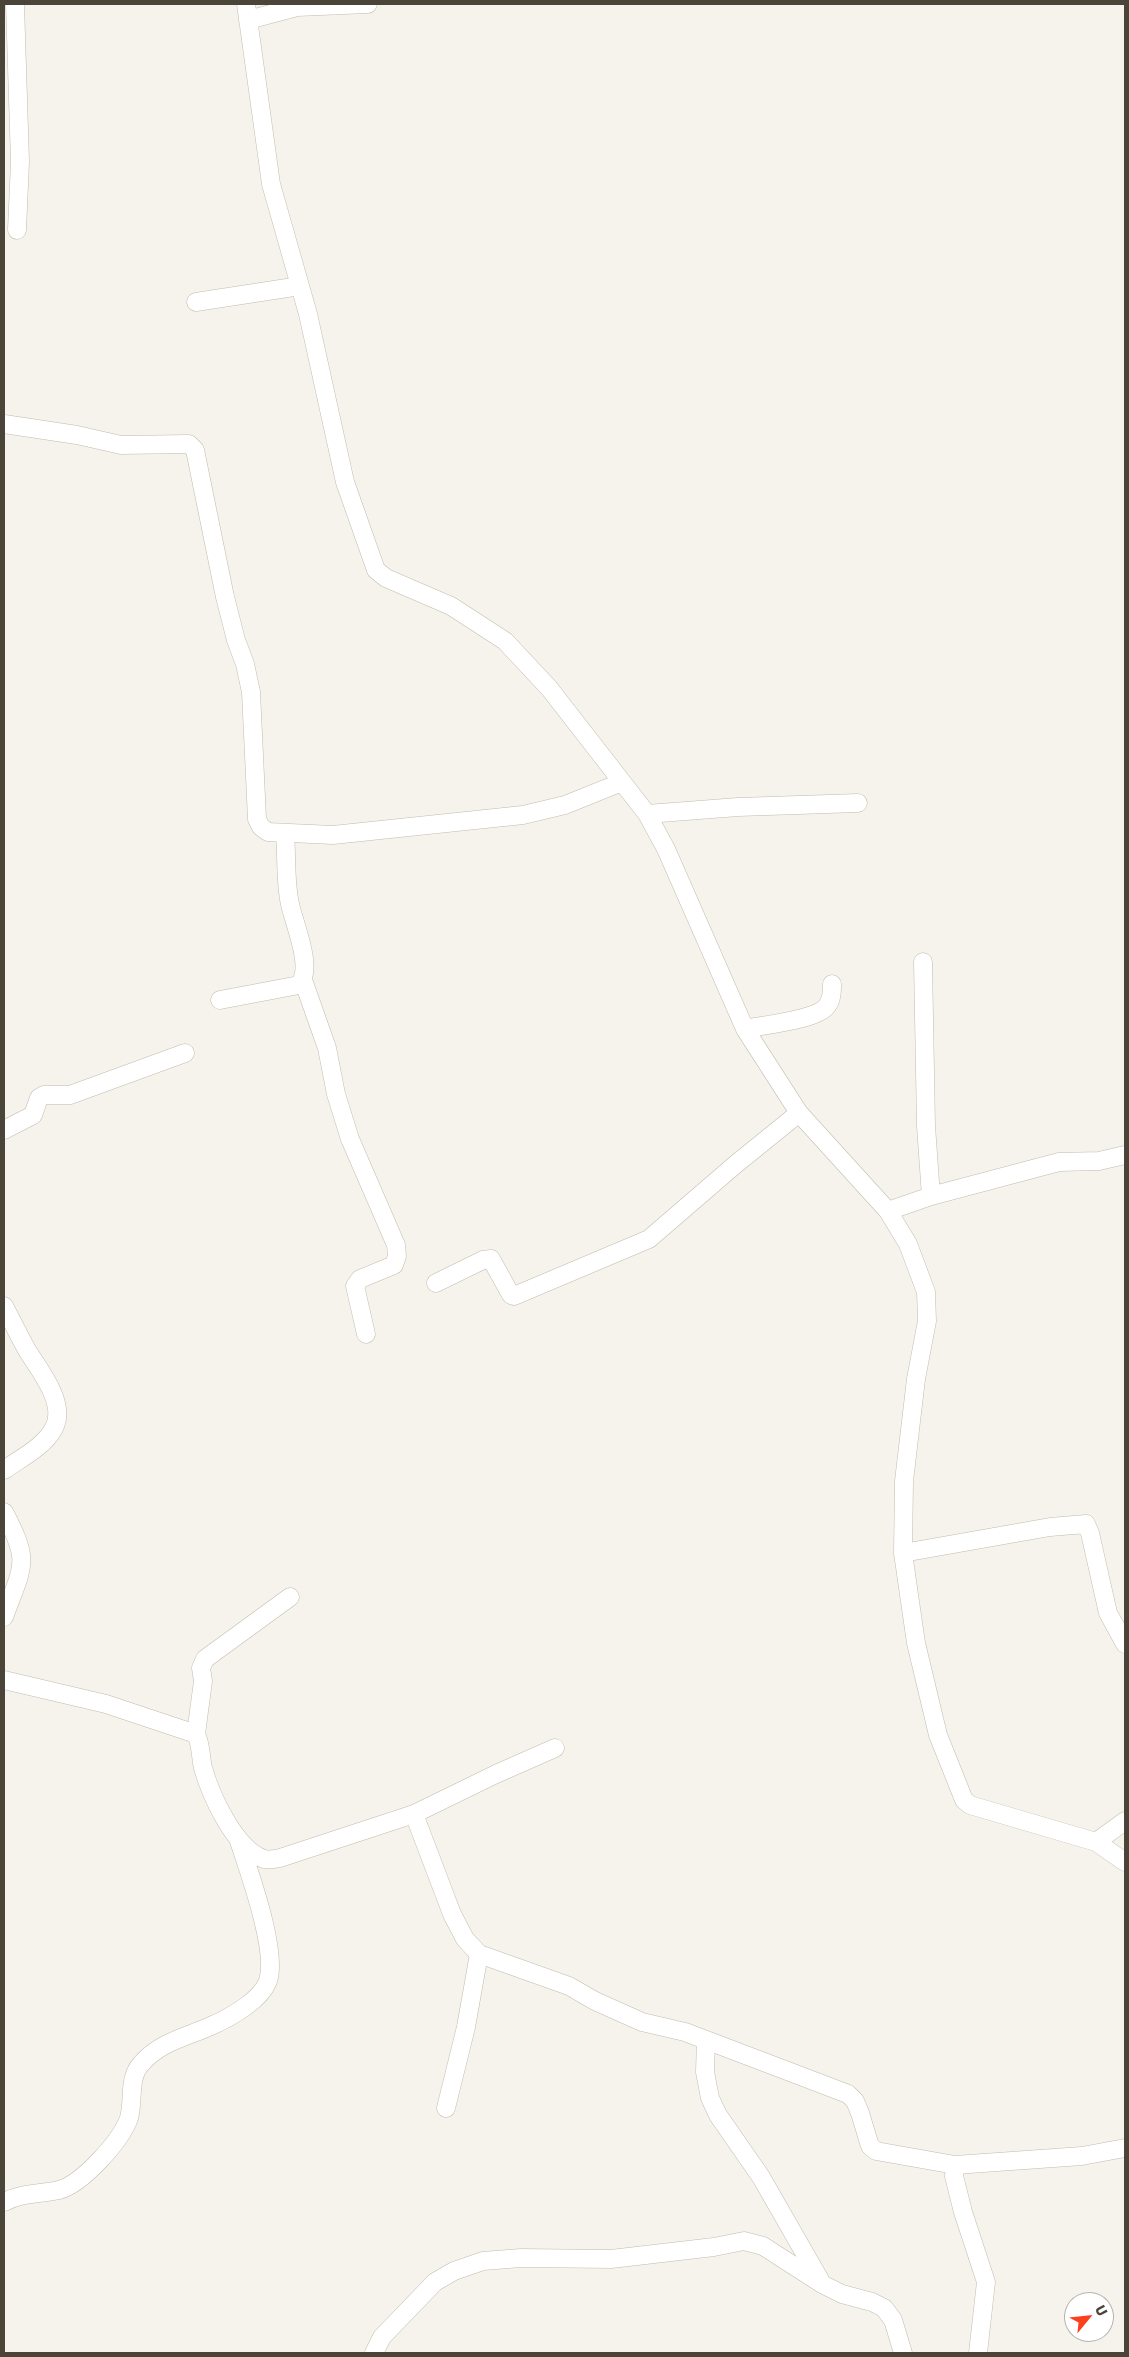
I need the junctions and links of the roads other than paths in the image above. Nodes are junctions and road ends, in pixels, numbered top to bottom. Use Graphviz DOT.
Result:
graph roads {
  1 [pos="11,4"];
  2 [pos="15,4"];
  3 [pos="368,4"];
  4 [pos="4,6"];
  5 [pos="247,12"];
  6 [pos="17,230"];
  7 [pos="300,286"];
  8 [pos="196,302"];
  9 [pos="4,424"];
  10 [pos="622,782"];
  11 [pos="858,803"];
  12 [pos="647,814"];
  13 [pos="285,834"];
  14 [pos="923,962"];
  15 [pos="303,980"];
  16 [pos="832,984"];
  17 [pos="220,1000"];
  18 [pos="745,1029"];
  19 [pos="185,1053"];
  20 [pos="799,1113"];
  21 [pos="4,1130"];
  22 [pos="1125,1155"];
  23 [pos="930,1196"];
  24 [pos="888,1212"];
  25 [pos="436,1283"];
  26 [pos="4,1306"];
  27 [pos="366,1334"];
  28 [pos="4,1470"];
  29 [pos="4,1512"];
  30 [pos="903,1553"];
  31 [pos="290,1597"];
  32 [pos="4,1617"];
  33 [pos="1125,1644"];
  34 [pos="4,1680"];
  35 [pos="196,1734"];
  36 [pos="555,1748"];
  37 [pos="414,1814"];
  38 [pos="1125,1821"];
  39 [pos="239,1840"];
  40 [pos="1096,1842"];
  41 [pos="1125,1862"];
  42 [pos="479,1954"];
  43 [pos="706,2040"];
  44 [pos="446,2108"];
  45 [pos="1125,2148"];
  46 [pos="954,2165"];
  47 [pos="4,2202"];
  48 [pos="822,2284"];
  49 [pos="374,2353"];
  50 [pos="903,2353"];
  51 [pos="978,2353"];
  1 -- 4 [label="street"];
  2 -- 6 [label="street"];
  3 -- 5 [label="street"];
  5 -- 7 [label="street"];
  7 -- 8 [label="street"];
  7 -- 10 [label="street"];
  9 -- 13 [label="street"];
  10 -- 12 [label="street"];
  10 -- 13 [label="street"];
  11 -- 12 [label="street"];
  12 -- 18 [label="street"];
  13 -- 15 [label="street"];
  14 -- 23 [label="street"];
  15 -- 17 [label="street"];
  15 -- 27 [label="street"];
  16 -- 18 [label="street"];
  18 -- 20 [label="street"];
  19 -- 21 [label="street"];
  20 -- 24 [label="street"];
  20 -- 25 [label="street"];
  22 -- 23 [label="street"];
  23 -- 24 [label="street"];
  24 -- 30 [label="street"];
  26 -- 28 [label="street"];
  29 -- 32 [label="street"];
  30 -- 33 [label="street"];
  30 -- 40 [label="street"];
  31 -- 35 [label="street"];
  34 -- 35 [label="street"];
  35 -- 39 [label="street"];
  36 -- 37 [label="street"];
  37 -- 39 [label="street"];
  37 -- 42 [label="street"];
  38 -- 40 [label="street"];
  39 -- 47 [label="street"];
  40 -- 41 [label="street"];
  42 -- 43 [label="street"];
  42 -- 44 [label="street"];
  43 -- 46 [label="street"];
  43 -- 48 [label="street"];
  45 -- 46 [label="street"];
  46 -- 51 [label="street"];
  48 -- 49 [label="street"];
  48 -- 50 [label="street"];
}
